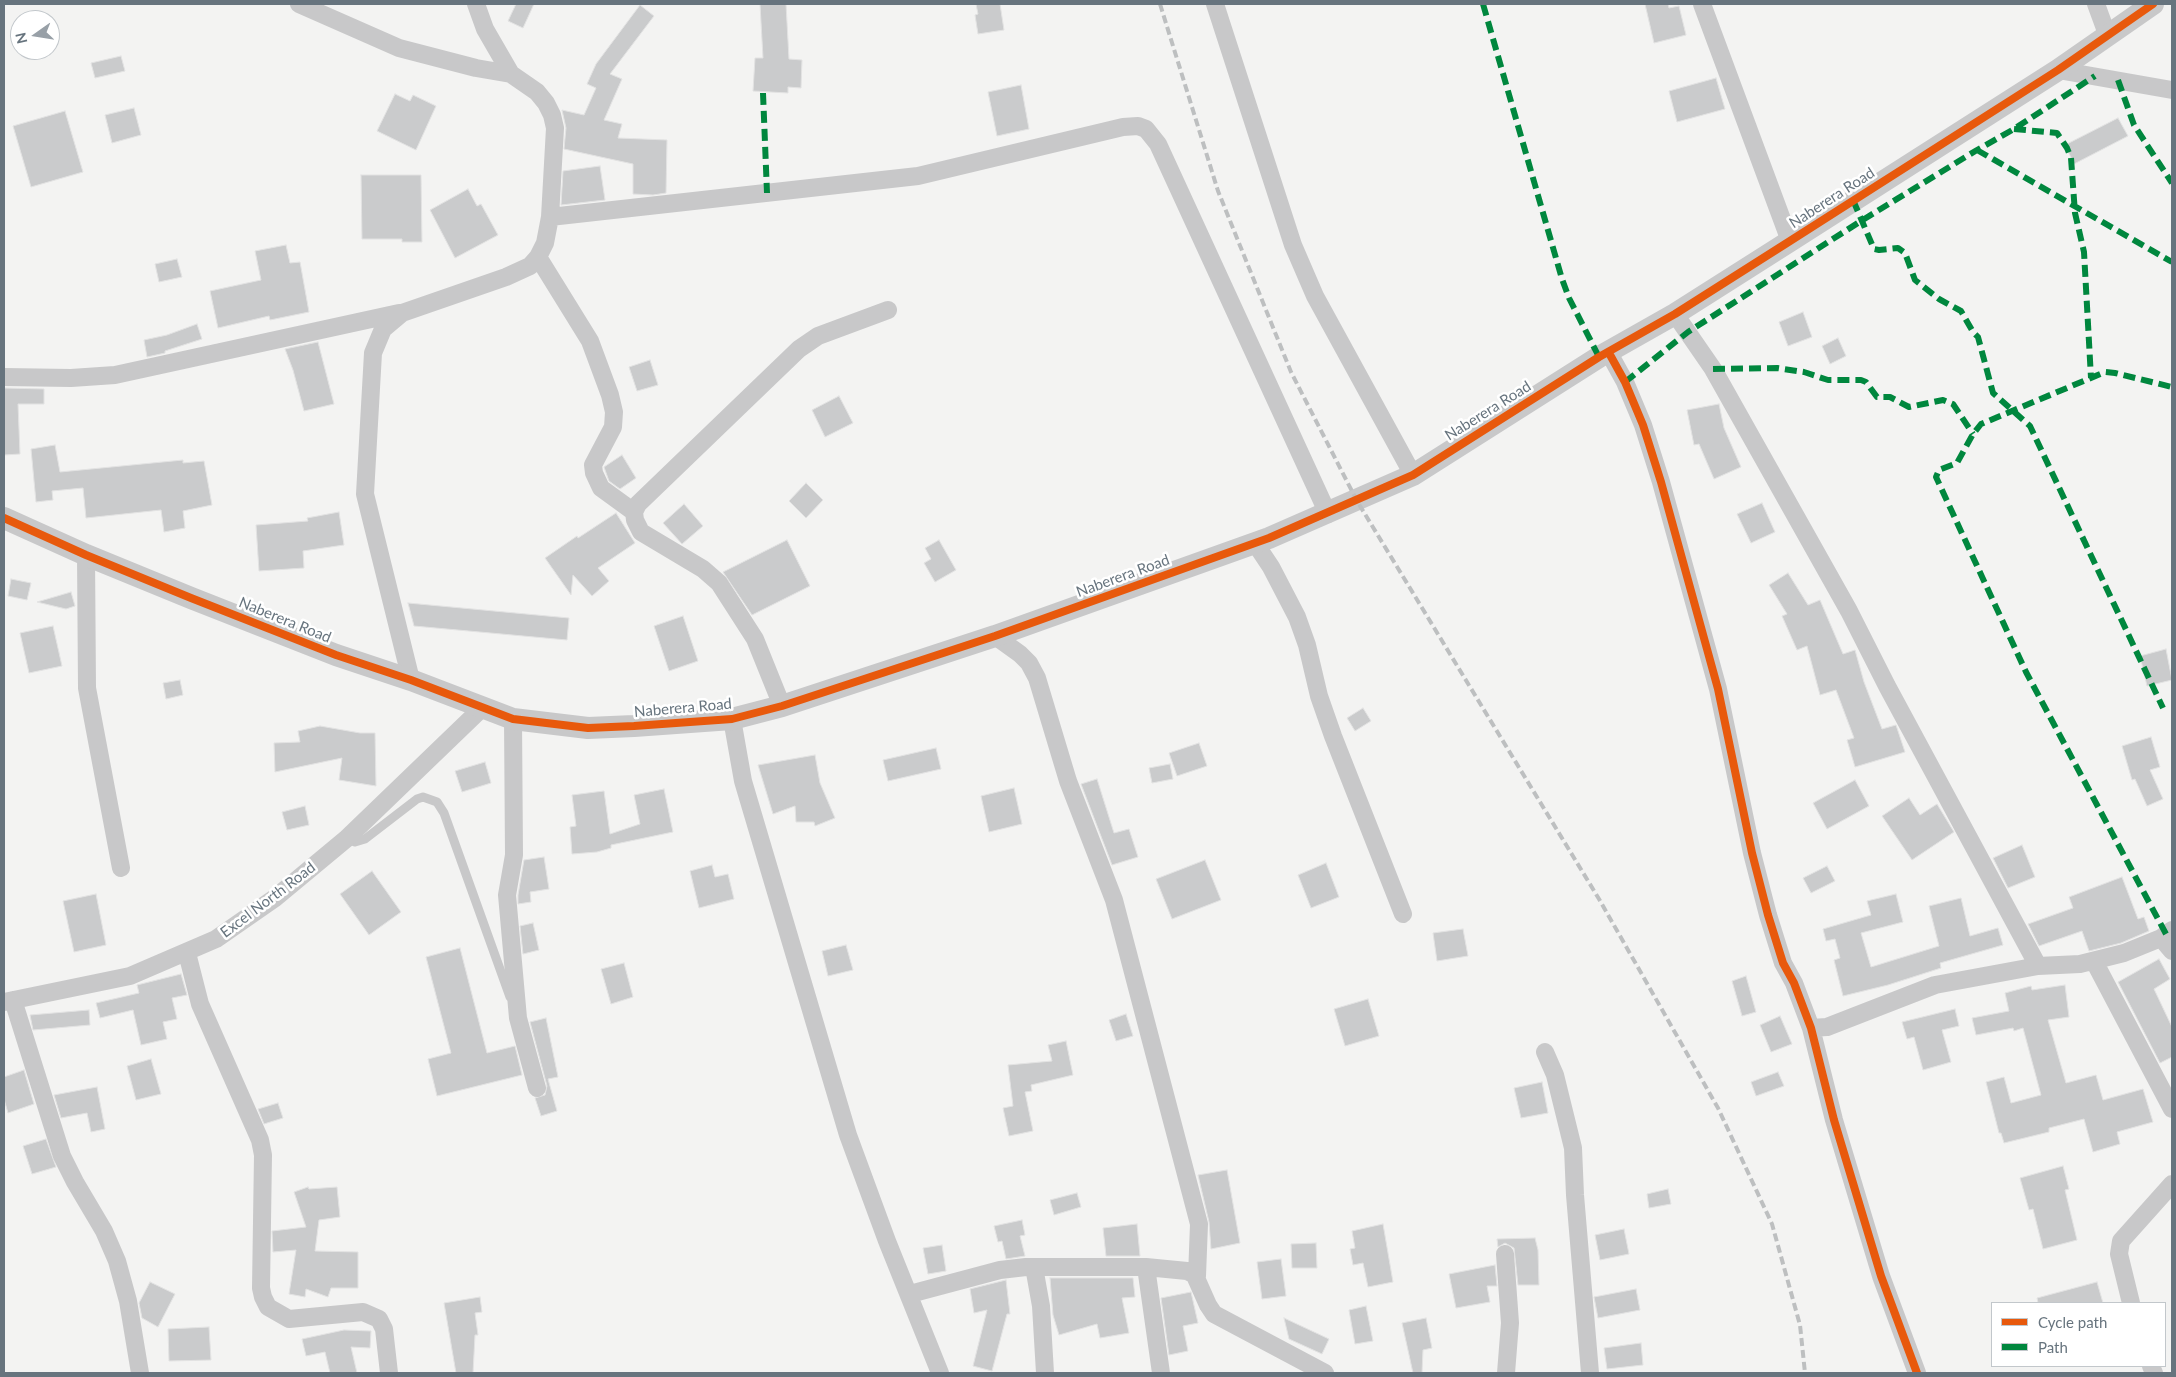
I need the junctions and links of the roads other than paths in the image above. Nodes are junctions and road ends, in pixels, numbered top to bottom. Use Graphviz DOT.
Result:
graph roads {
  1 [pos="299,4"];
  2 [pos="476,4"];
  3 [pos="1215,4"];
  4 [pos="1702,4"];
  5 [pos="2096,4"];
  6 [pos="2153,4"];
  7 [pos="2107,34"];
  8 [pos="2058,70"];
  9 [pos="511,74"];
  10 [pos="2172,90"];
  11 [pos="550,217"];
  12 [pos="1790,242"];
  13 [pos="538,257"];
  14 [pos="888,310"];
  15 [pos="402,313"];
  16 [pos="1676,314"];
  17 [pos="1608,353"];
  18 [pos="4,377"];
  19 [pos="1412,475"];
  20 [pos="634,512"];
  21 [pos="1328,514"];
  22 [pos="4,518"];
  23 [pos="1254,543"];
  24 [pos="86,555"];
  25 [pos="995,636"];
  26 [pos="411,680"];
  27 [pos="782,706"];
  28 [pos="482,708"];
  29 [pos="513,719"];
  30 [pos="732,719"];
  31 [pos="346,839"];
  32 [pos="121,868"];
  33 [pos="1403,914"];
  34 [pos="2166,934"];
  35 [pos="2172,951"];
  36 [pos="187,952"];
  37 [pos="2094,961"];
  38 [pos="2038,966"];
  39 [pos="8,1001"];
  40 [pos="518,1018"];
  41 [pos="1811,1028"];
  42 [pos="1545,1052"];
  43 [pos="537,1088"];
  44 [pos="2172,1109"];
  45 [pos="2172,1184"];
  46 [pos="1506,1254"];
  47 [pos="1146,1267"];
  48 [pos="1034,1268"];
  49 [pos="1197,1276"];
  50 [pos="910,1294"];
  51 [pos="2131,1302"];
  52 [pos="1318,1371"];
  53 [pos="140,1373"];
  54 [pos="389,1373"];
  55 [pos="940,1373"];
  56 [pos="1046,1373"];
  57 [pos="1161,1373"];
  58 [pos="1506,1373"];
  59 [pos="1590,1373"];
  60 [pos="1917,1373"];
  1 -- 9 [label="street"];
  2 -- 9 [label="street"];
  3 -- 19 [label="street"];
  4 -- 12 [label="street"];
  5 -- 7 [label="street"];
  6 -- 7 [label="street, Naberera Road"];
  7 -- 8 [label="street, Naberera Road"];
  8 -- 10 [label="street"];
  8 -- 12 [label="street, Naberera Road"];
  9 -- 11 [label="street"];
  11 -- 13 [label="street"];
  11 -- 21 [label="street"];
  12 -- 16 [label="street, Naberera Road"];
  13 -- 15 [label="street"];
  13 -- 20 [label="street"];
  14 -- 20 [label="street"];
  15 -- 18 [label="street"];
  15 -- 26 [label="street"];
  16 -- 17 [label="street, Naberera Road"];
  16 -- 38 [label="street"];
  17 -- 19 [label="street, Naberera Road"];
  17 -- 41 [label="street"];
  19 -- 21 [label="street, Naberera Road"];
  20 -- 27 [label="street"];
  21 -- 23 [label="street, Naberera Road"];
  22 -- 24 [label="street, Naberera Road"];
  23 -- 25 [label="street, Naberera Road"];
  23 -- 33 [label="street"];
  24 -- 26 [label="street, Naberera Road"];
  24 -- 32 [label="street"];
  25 -- 27 [label="street, Naberera Road"];
  25 -- 49 [label="street"];
  26 -- 28 [label="street, Naberera Road"];
  27 -- 30 [label="street, Naberera Road"];
  28 -- 29 [label="street, Naberera Road"];
  28 -- 31 [label="street, Excel North Road"];
  29 -- 30 [label="street, Naberera Road"];
  29 -- 40 [label="street"];
  30 -- 50 [label="street"];
  31 -- 36 [label="street, Excel North Road"];
  31 -- 40 [label="lane"];
  34 -- 35 [label="street"];
  34 -- 37 [label="street"];
  36 -- 39 [label="street, Excel North Road"];
  36 -- 54 [label="street"];
  37 -- 38 [label="street"];
  37 -- 44 [label="street"];
  38 -- 41 [label="street"];
  39 -- 53 [label="street"];
  40 -- 43 [label="street"];
  41 -- 60 [label="street"];
  42 -- 59 [label="street"];
  45 -- 51 [label="street"];
  46 -- 58 [label="street"];
  47 -- 48 [label="street"];
  47 -- 49 [label="street"];
  47 -- 57 [label="street"];
  48 -- 50 [label="street"];
  48 -- 56 [label="street"];
  49 -- 52 [label="street"];
  50 -- 55 [label="street"];
}
